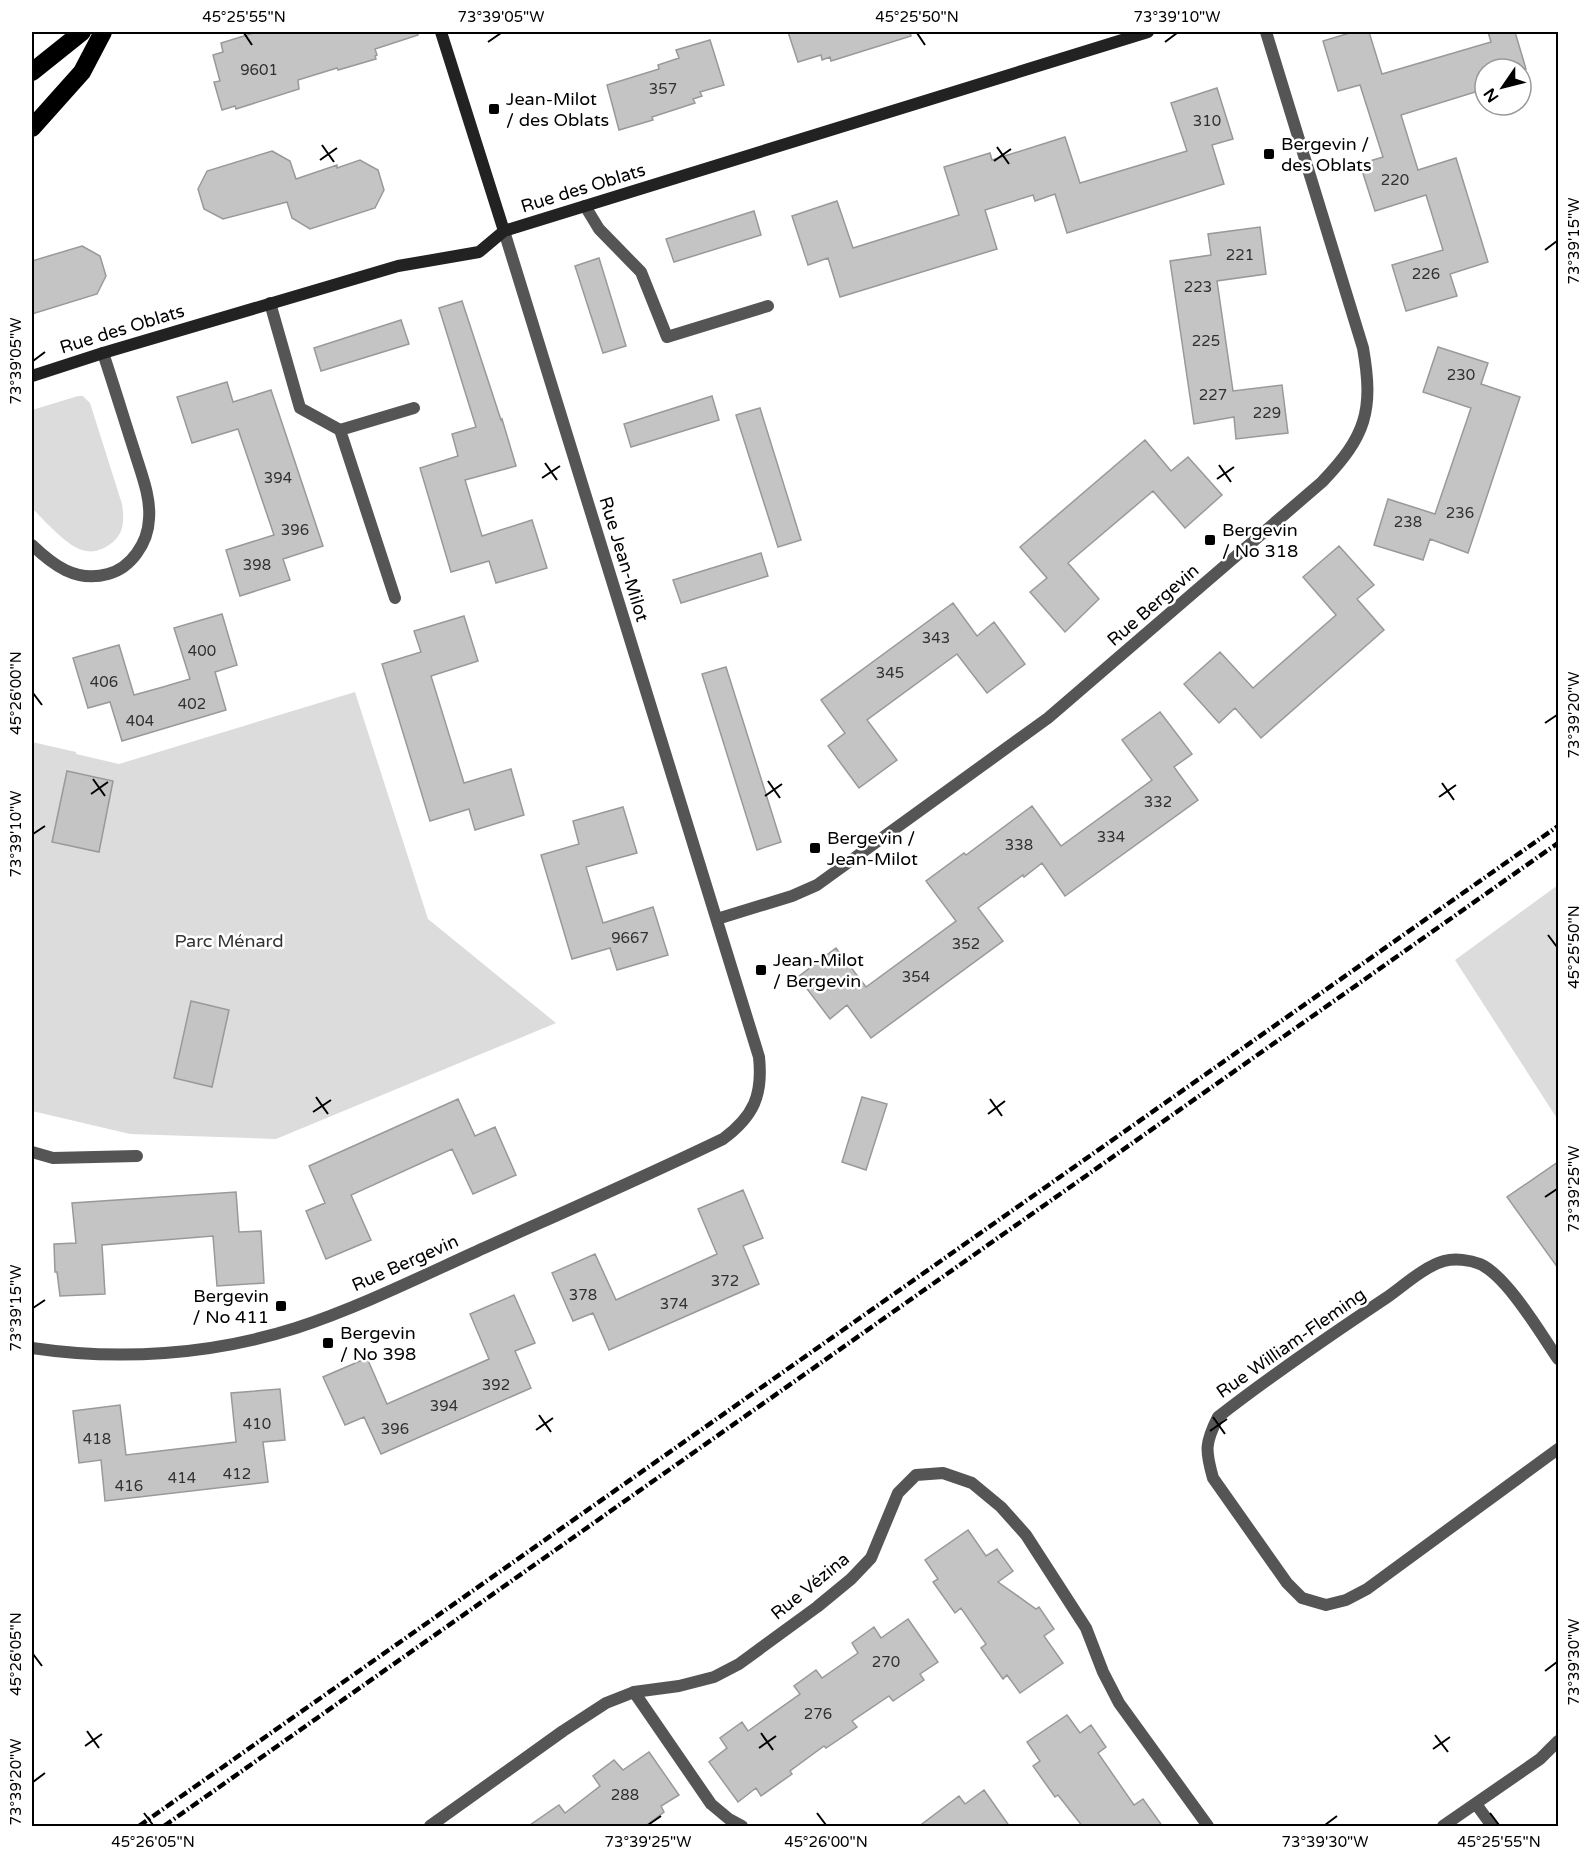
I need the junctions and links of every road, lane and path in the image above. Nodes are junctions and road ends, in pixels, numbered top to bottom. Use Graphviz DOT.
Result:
graph roads {
  1 [pos="82,32"];
  2 [pos="103,32"];
  3 [pos="441,32"];
  4 [pos="1148,32"];
  5 [pos="1266,32"];
  6 [pos="32,72"];
  7 [pos="32,128"];
  8 [pos="585,206"];
  9 [pos="504,231"];
  10 [pos="270,303"];
  11 [pos="768,306"];
  12 [pos="104,352"];
  13 [pos="32,376"];
  14 [pos="414,408"];
  15 [pos="340,430"];
  16 [pos="32,545"];
  17 [pos="396,598"];
  18 [pos="717,919"];
  19 [pos="757,1099"];
  20 [pos="32,1152"];
  21 [pos="137,1156"];
  22 [pos="32,1348"];
  23 [pos="1558,1359"];
  24 [pos="1558,1449"];
  25 [pos="634,1692"];
  26 [pos="1558,1741"];
  27 [pos="1476,1804"];
  28 [pos="430,1827"];
  29 [pos="742,1827"];
  30 [pos="1208,1827"];
  31 [pos="1443,1827"];
  32 [pos="1492,1827"];
  1 -- 6 [label="highway"];
  2 -- 7 [label="highway"];
  3 -- 9 [label="street, Rue Jean-Milot"];
  4 -- 8 [label="street, Rue des Oblats"];
  5 -- 18 [label="street, Rue Bergevin"];
  8 -- 9 [label="street, Rue des Oblats"];
  8 -- 11 [label="street"];
  9 -- 10 [label="street, Rue des Oblats"];
  9 -- 18 [label="street, Rue Jean-Milot"];
  10 -- 12 [label="street, Rue des Oblats"];
  10 -- 15 [label="street"];
  12 -- 13 [label="street, Rue des Oblats"];
  12 -- 16 [label="street"];
  14 -- 15 [label="street"];
  15 -- 17 [label="street"];
  18 -- 19 [label="street, Rue Jean-Milot"];
  19 -- 22 [label="street, Rue Bergevin"];
  20 -- 21 [label="street"];
  23 -- 24 [label="street, Rue William-Fleming"];
  25 -- 28 [label="street, Rue Vézina"];
  25 -- 29 [label="street"];
  25 -- 30 [label="street, Rue Vézina"];
  26 -- 27 [label="street"];
  27 -- 31 [label="street"];
  27 -- 32 [label="street"];
}
